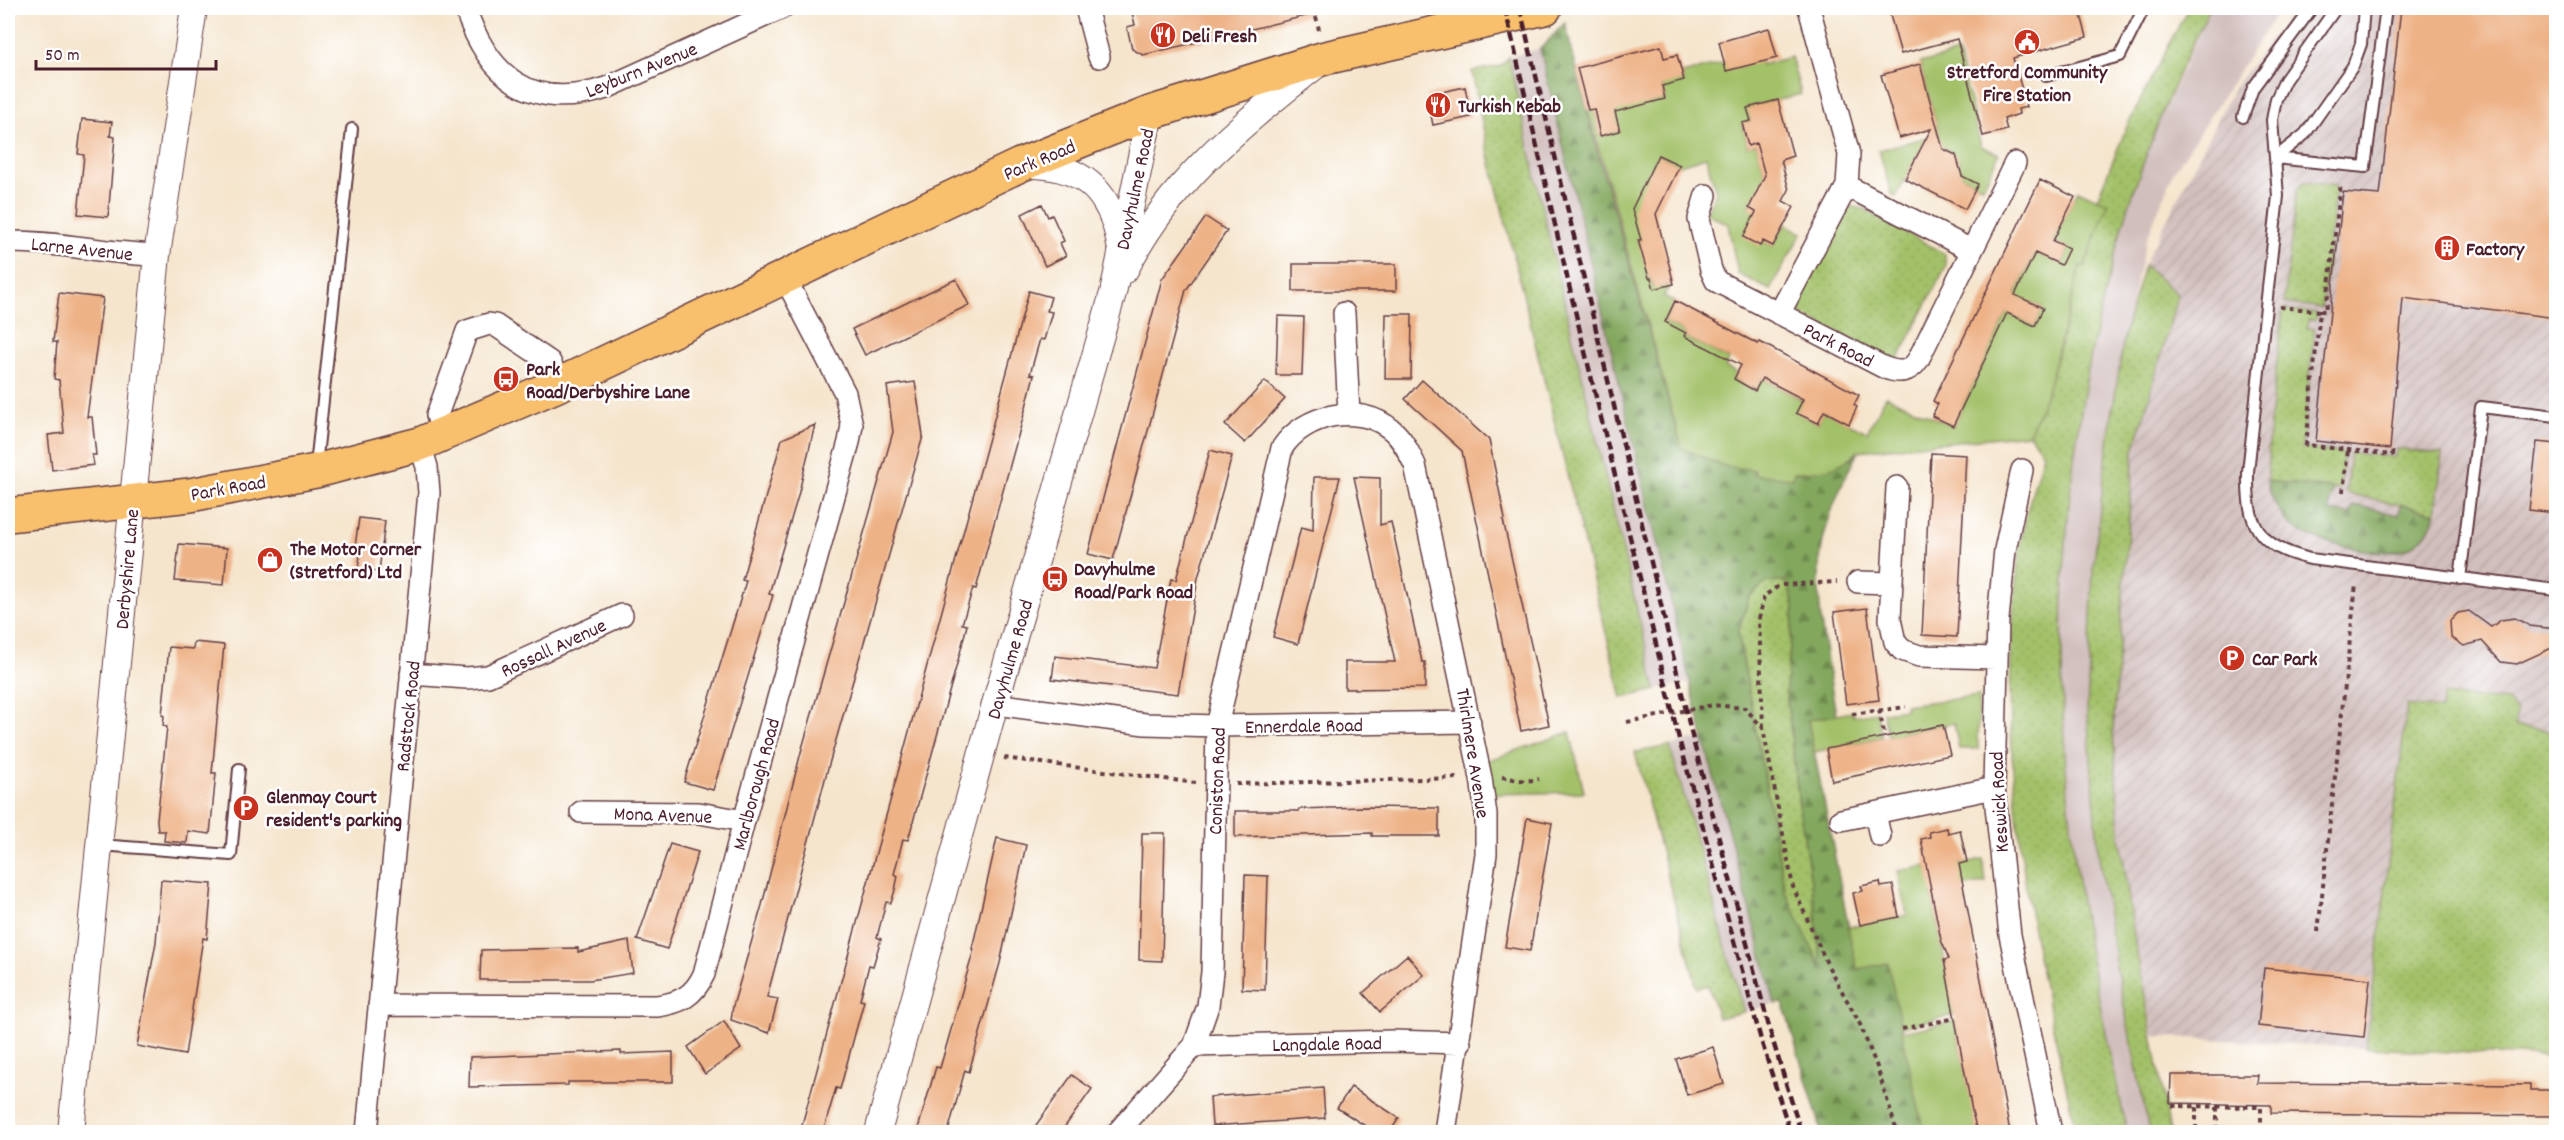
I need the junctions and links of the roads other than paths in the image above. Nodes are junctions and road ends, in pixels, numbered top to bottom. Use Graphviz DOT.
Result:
graph roads {
  1 [pos="194,8"];
  2 [pos="465,8"];
  3 [pos="782,8"];
  4 [pos="1086,8"];
  5 [pos="1545,8"];
  6 [pos="1809,8"];
  7 [pos="2144,8"];
  8 [pos="2312,8"];
  9 [pos="2336,8"];
  10 [pos="2364,8"];
  11 [pos="2386,8"];
  12 [pos="1099,57"];
  13 [pos="1324,58"];
  14 [pos="2046,76"];
  15 [pos="1150,113"];
  16 [pos="2243,117"];
  17 [pos="352,129"];
  18 [pos="2275,158"];
  19 [pos="2015,163"];
  20 [pos="1020,165"];
  21 [pos="1847,186"];
  22 [pos="1706,195"];
  23 [pos="8,242"];
  24 [pos="1971,250"];
  25 [pos="1121,251"];
  26 [pos="157,255"];
  27 [pos="784,276"];
  28 [pos="1113,293"];
  29 [pos="1344,314"];
  30 [pos="1779,314"];
  31 [pos="560,384"];
  32 [pos="1349,414"];
  33 [pos="2556,416"];
  34 [pos="432,440"];
  35 [pos="2022,470"];
  36 [pos="316,471"];
  37 [pos="1897,487"];
  38 [pos="132,499"];
  39 [pos="8,515"];
  40 [pos="2460,579"];
  41 [pos="1858,582"];
  42 [pos="1892,583"];
  43 [pos="2556,590"];
  44 [pos="622,615"];
  45 [pos="1996,658"];
  46 [pos="411,674"];
  47 [pos="995,704"];
  48 [pos="1470,722"];
  49 [pos="1217,726"];
  50 [pos="239,769"];
  51 [pos="1994,788"];
  52 [pos="581,813"];
  53 [pos="1875,813"];
  54 [pos="1840,820"];
  55 [pos="744,821"];
  56 [pos="1880,836"];
  57 [pos="99,845"];
  58 [pos="379,1005"];
  59 [pos="1460,1043"];
  60 [pos="1194,1046"];
  61 [pos="71,1132"];
  62 [pos="367,1132"];
  63 [pos="878,1132"];
  64 [pos="1118,1132"];
  65 [pos="1445,1132"];
  66 [pos="2051,1132"];
  1 -- 26 [label="street, Derbyshire Lane"];
  2 -- 3 [label="street, Leyburn Avenue"];
  4 -- 12 [label="street"];
  5 -- 13 [label="main road, Park Road"];
  6 -- 21 [label="street, Park Road"];
  7 -- 14 [label="lane"];
  8 -- 16 [label="lane"];
  9 -- 18 [label="lane"];
  10 -- 18 [label="lane"];
  11 -- 18 [label="lane"];
  13 -- 15 [label="main road, Park Road"];
  13 -- 28 [label="street"];
  15 -- 20 [label="main road, Park Road"];
  15 -- 25 [label="street, Davyhulme Road"];
  17 -- 36 [label="lane"];
  18 -- 40 [label="lane"];
  19 -- 24 [label="street, Park Road"];
  20 -- 25 [label="street"];
  20 -- 27 [label="main road, Park Road"];
  21 -- 24 [label="street"];
  21 -- 30 [label="street, Park Road"];
  22 -- 30 [label="street"];
  23 -- 26 [label="street, Larne Avenue"];
  24 -- 30 [label="street, Park Road"];
  25 -- 28 [label="street, Davyhulme Road"];
  26 -- 38 [label="street, Derbyshire Lane"];
  27 -- 31 [label="main road, Park Road"];
  27 -- 55 [label="street, Marlborough Road"];
  28 -- 47 [label="street, Davyhulme Road"];
  29 -- 32 [label="street"];
  31 -- 34 [label="main road, Park Road"];
  31 -- 34 [label="street"];
  32 -- 48 [label="street, Thirlmere Avenue"];
  32 -- 49 [label="street, Coniston Road"];
  33 -- 40 [label="lane"];
  34 -- 36 [label="main road, Park Road"];
  34 -- 46 [label="street, Radstock Road"];
  35 -- 45 [label="street, Keswick Road"];
  36 -- 38 [label="main road, Park Road"];
  37 -- 42 [label="street"];
  38 -- 39 [label="main road, Park Road"];
  38 -- 57 [label="street, Derbyshire Lane"];
  40 -- 43 [label="lane"];
  41 -- 42 [label="street"];
  42 -- 45 [label="street"];
  44 -- 46 [label="street, Rossall Avenue"];
  45 -- 51 [label="street, Keswick Road"];
  46 -- 58 [label="street, Radstock Road"];
  47 -- 49 [label="street, Ennerdale Road"];
  47 -- 63 [label="street, Davyhulme Road"];
  48 -- 49 [label="street, Ennerdale Road"];
  48 -- 59 [label="street, Thirlmere Avenue"];
  49 -- 60 [label="street, Coniston Road"];
  50 -- 57 [label="lane"];
  51 -- 53 [label="street"];
  51 -- 66 [label="street, Keswick Road"];
  52 -- 55 [label="street, Mona Avenue"];
  53 -- 54 [label="street"];
  53 -- 56 [label="street"];
  55 -- 58 [label="street, Marlborough Road"];
  57 -- 61 [label="street, Derbyshire Lane"];
  58 -- 62 [label="street, Radstock Road"];
  59 -- 60 [label="street, Langdale Road"];
  59 -- 65 [label="street, Thirlmere Avenue"];
  60 -- 64 [label="street, Coniston Road"];
}
